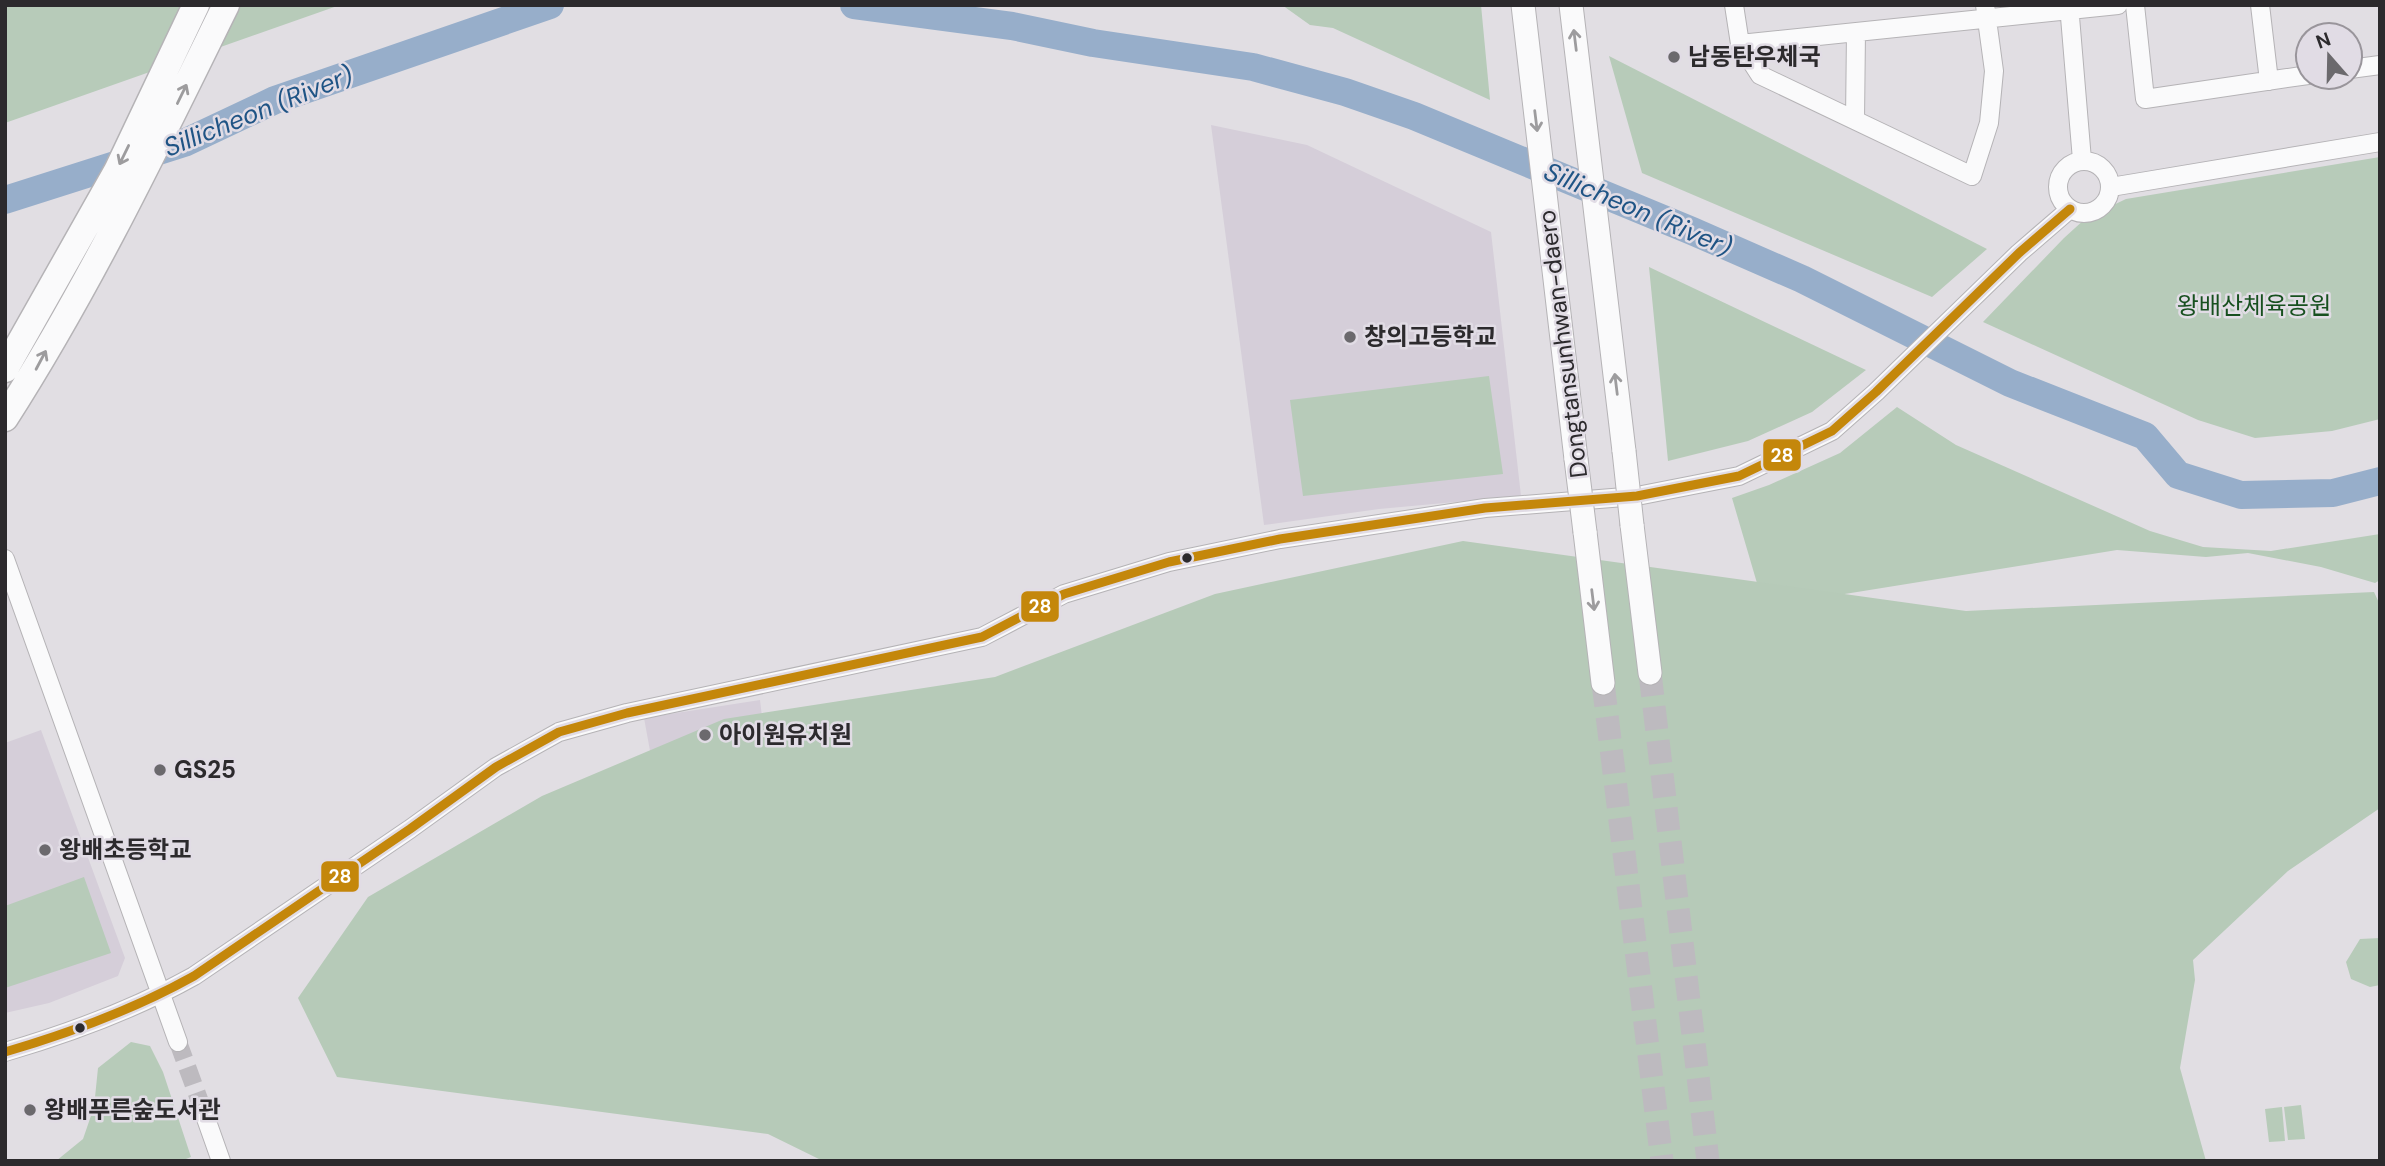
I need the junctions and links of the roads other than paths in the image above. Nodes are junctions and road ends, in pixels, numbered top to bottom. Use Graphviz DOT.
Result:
graph roads {
  1 [pos="196,5"];
  2 [pos="226,5"];
  3 [pos="1523,5"];
  4 [pos="1571,5"];
  5 [pos="1734,5"];
  6 [pos="2118,5"];
  7 [pos="2135,5"];
  8 [pos="2260,5"];
  9 [pos="2069,8"];
  10 [pos="1986,12"];
  11 [pos="1856,33"];
  12 [pos="1740,44"];
  13 [pos="2294,77"];
  14 [pos="2269,81"];
  15 [pos="1855,120"];
  16 [pos="2380,142"];
  17 [pos="2082,160"];
  18 [pos="2111,187"];
  19 [pos="2070,209"];
  20 [pos="5,369"];
  21 [pos="5,418"];
  22 [pos="5,559"];
  23 [pos="1650,673"];
  24 [pos="1603,683"];
  25 [pos="160,995"];
  26 [pos="178,1042"];
  27 [pos="5,1052"];
  28 [pos="204,1113"];
  29 [pos="219,1160"];
  1 -- 20 [label="highway, one-way"];
  21 -- 2 [label="highway, one-way"];
  3 -- 24 [label="main road, Dongtansunhwan-daero, one-way, bridge"];
  23 -- 4 [label="main road, Dongtansunhwan-daero, one-way, bridge"];
  5 -- 12 [label="street"];
  6 -- 9 [label="street"];
  7 -- 14 [label="street"];
  8 -- 14 [label="street"];
  9 -- 10 [label="street"];
  9 -- 17 [label="street"];
  10 -- 11 [label="street"];
  10 -- 15 [label="street"];
  11 -- 12 [label="street"];
  11 -- 15 [label="street"];
  12 -- 15 [label="street"];
  13 -- 14 [label="street"];
  16 -- 18 [label="street"];
  17 -- 18 [label="street"];
  17 -- 19 [label="street"];
  18 -- 19 [label="street"];
  19 -- 25 [label="street"];
  22 -- 25 [label="street"];
  25 -- 26 [label="street"];
  25 -- 27 [label="street"];
  28 -- 29 [label="street"];
}
